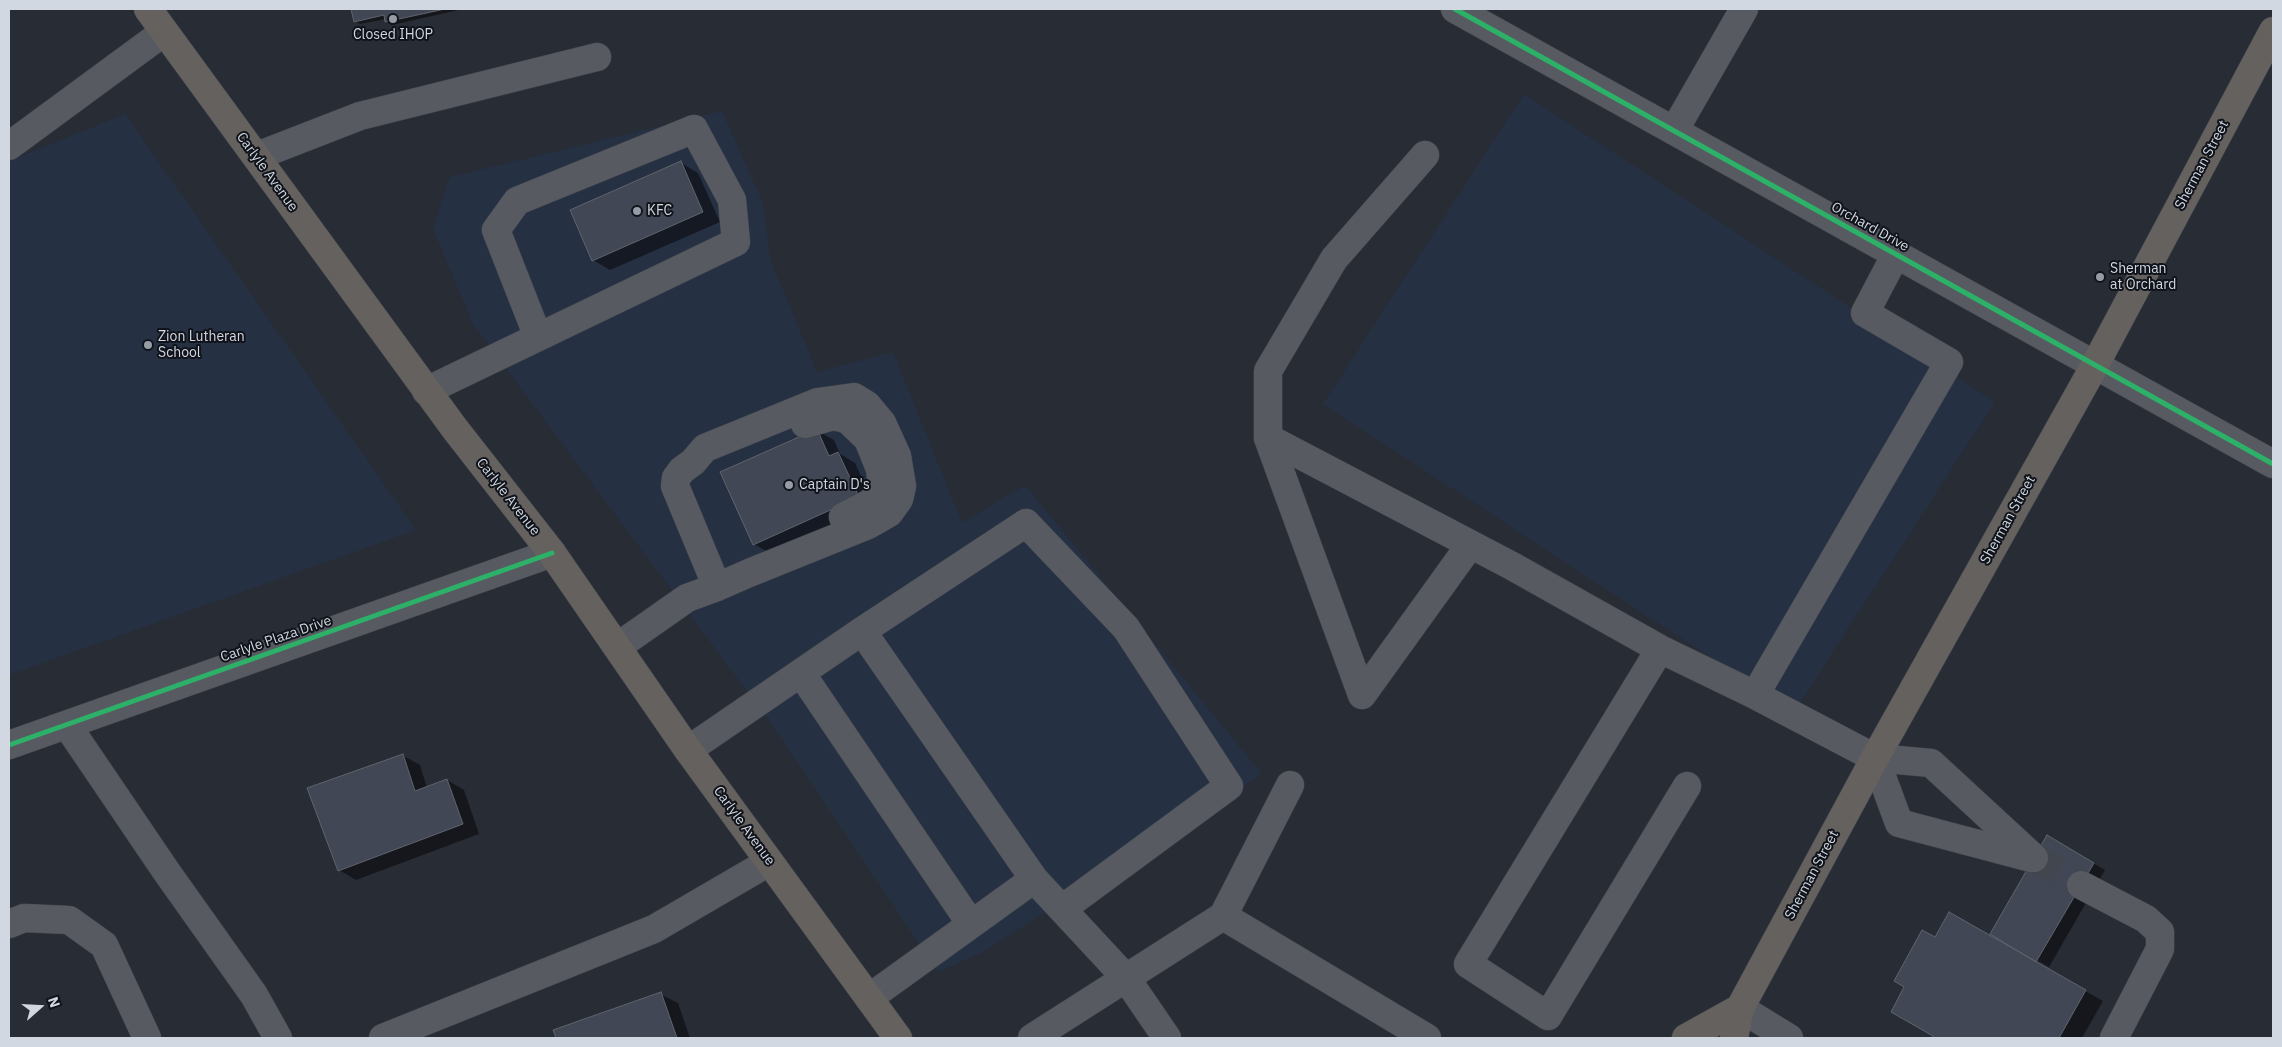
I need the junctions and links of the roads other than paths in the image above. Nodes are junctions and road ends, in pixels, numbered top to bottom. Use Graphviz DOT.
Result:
graph roads {
  1 [pos="148,9"];
  2 [pos="1455,9"];
  3 [pos="1744,9"];
  4 [pos="2273,31"];
  5 [pos="164,32"];
  6 [pos="597,57"];
  7 [pos="1674,131"];
  8 [pos="9,146"];
  9 [pos="1425,155"];
  10 [pos="257,156"];
  11 [pos="1896,254"];
  12 [pos="538,337"];
  13 [pos="2095,365"];
  14 [pos="426,391"];
  15 [pos="1268,438"];
  16 [pos="2273,464"];
  17 [pos="1470,545"];
  18 [pos="552,553"];
  19 [pos="717,587"];
  20 [pos="862,631"];
  21 [pos="616,647"];
  22 [pos="1660,649"];
  23 [pos="802,673"];
  24 [pos="1755,695"];
  25 [pos="67,725"];
  26 [pos="9,745"];
  27 [pos="688,750"];
  28 [pos="1875,758"];
  29 [pos="1290,785"];
  30 [pos="1687,786"];
  31 [pos="769,862"];
  32 [pos="1034,879"];
  33 [pos="2081,885"];
  34 [pos="1062,909"];
  35 [pos="1223,916"];
  36 [pos="9,924"];
  37 [pos="971,924"];
  38 [pos="1126,978"];
  39 [pos="869,998"];
  40 [pos="1740,1008"];
  41 [pos="147,1038"];
  42 [pos="278,1038"];
  43 [pos="383,1038"];
  44 [pos="898,1038"];
  45 [pos="1032,1038"];
  46 [pos="1167,1038"];
  47 [pos="1427,1038"];
  48 [pos="1686,1038"];
  49 [pos="1734,1038"];
  50 [pos="1789,1038"];
  51 [pos="2114,1038"];
  1 -- 5 [label="main road, Carlyle Avenue"];
  2 -- 7 [label="street, Orchard Drive"];
  3 -- 7 [label="street"];
  4 -- 13 [label="main road, Sherman Street"];
  5 -- 8 [label="street"];
  5 -- 10 [label="main road, Carlyle Avenue"];
  6 -- 10 [label="street"];
  7 -- 11 [label="street, Orchard Drive"];
  9 -- 15 [label="street"];
  10 -- 14 [label="main road, Carlyle Avenue"];
  11 -- 13 [label="street, Orchard Drive"];
  11 -- 24 [label="street"];
  12 -- 12 [label="street"];
  12 -- 14 [label="street"];
  13 -- 16 [label="street, Orchard Drive"];
  13 -- 28 [label="main road, Sherman Street"];
  14 -- 18 [label="main road, Carlyle Avenue"];
  15 -- 17 [label="street"];
  15 -- 17 [label="street"];
  17 -- 22 [label="street"];
  18 -- 21 [label="main road, Carlyle Avenue"];
  18 -- 25 [label="street, Carlyle Plaza Drive"];
  19 -- 19 [label="street"];
  19 -- 21 [label="street"];
  20 -- 23 [label="street"];
  20 -- 32 [label="street"];
  20 -- 34 [label="street"];
  21 -- 27 [label="main road, Carlyle Avenue"];
  22 -- 24 [label="street"];
  22 -- 30 [label="street"];
  23 -- 27 [label="street"];
  23 -- 37 [label="street"];
  24 -- 28 [label="street"];
  25 -- 26 [label="street, Carlyle Plaza Drive"];
  25 -- 42 [label="street"];
  27 -- 31 [label="main road, Carlyle Avenue"];
  28 -- 28 [label="street"];
  28 -- 40 [label="main road, Sherman Street"];
  29 -- 35 [label="street"];
  31 -- 39 [label="main road, Carlyle Avenue"];
  31 -- 43 [label="street"];
  32 -- 34 [label="street"];
  32 -- 37 [label="street"];
  33 -- 51 [label="street"];
  34 -- 38 [label="street"];
  35 -- 38 [label="street"];
  35 -- 47 [label="street"];
  36 -- 41 [label="street"];
  37 -- 39 [label="street"];
  38 -- 45 [label="street"];
  38 -- 46 [label="street"];
  39 -- 44 [label="main road, Carlyle Avenue"];
  40 -- 48 [label="main road"];
  40 -- 49 [label="main road, Sherman Street"];
  40 -- 50 [label="street"];
}
